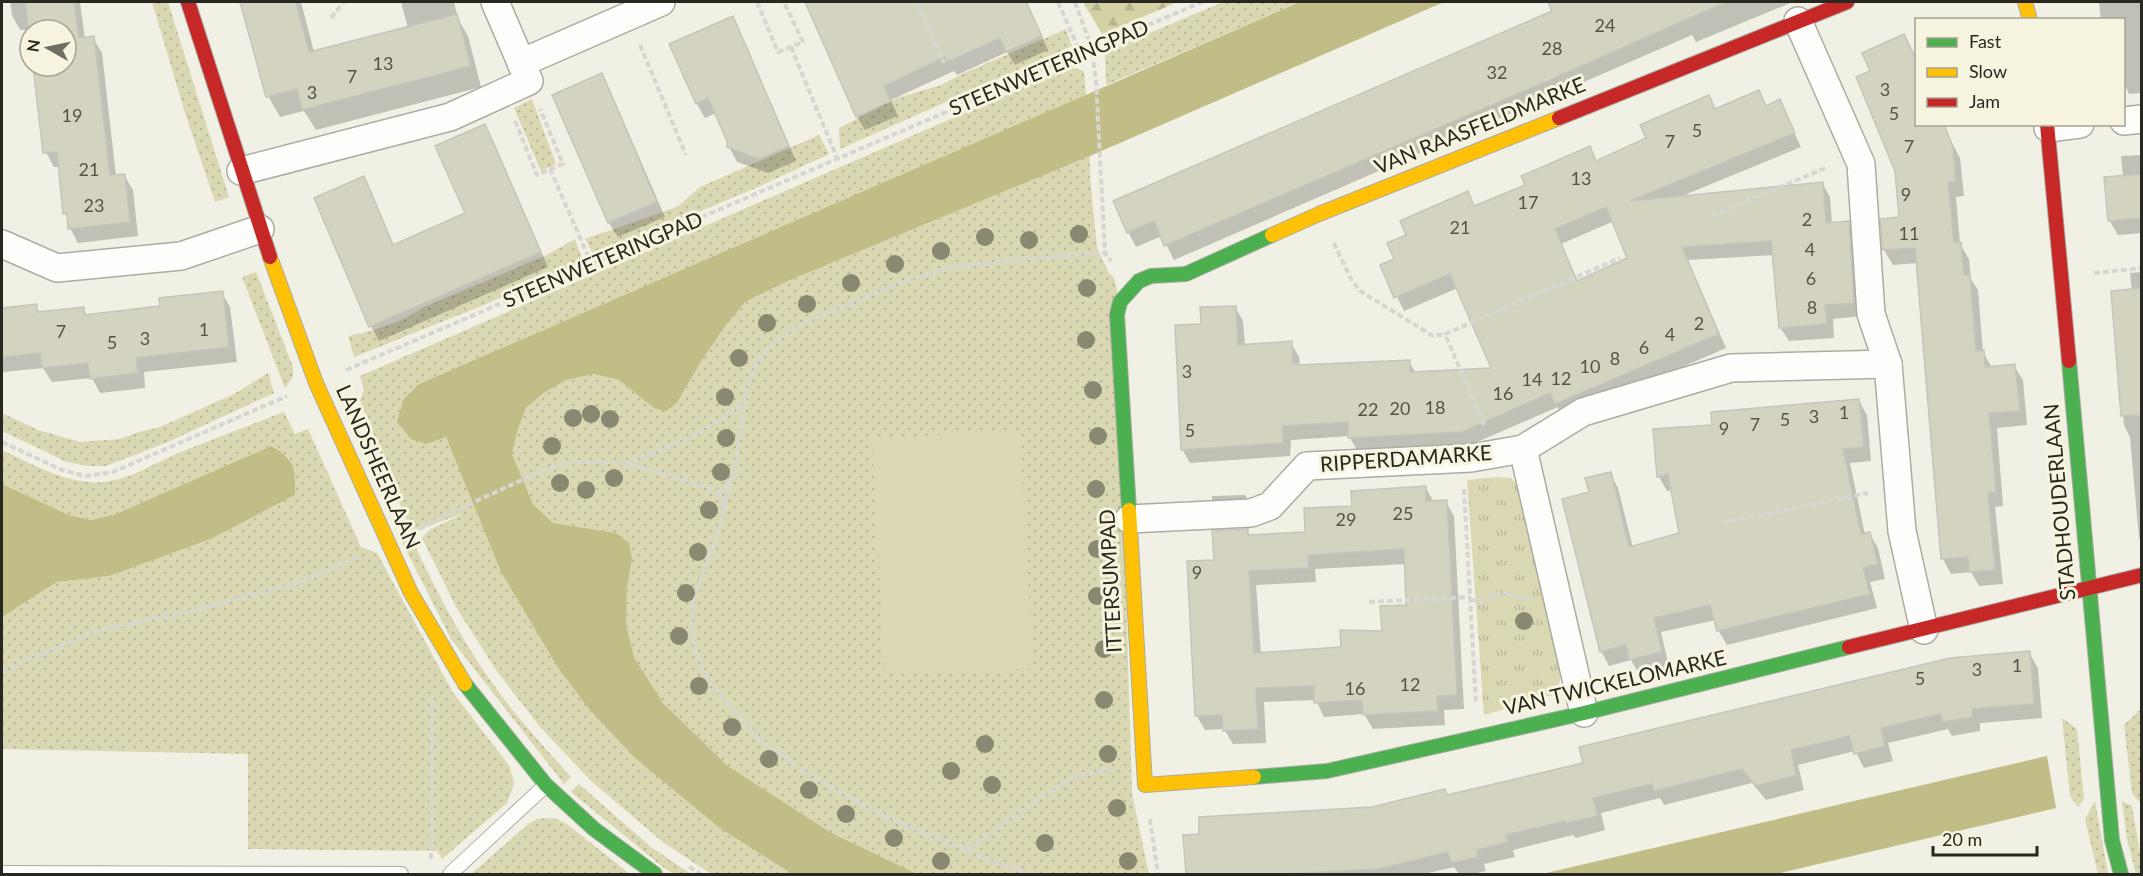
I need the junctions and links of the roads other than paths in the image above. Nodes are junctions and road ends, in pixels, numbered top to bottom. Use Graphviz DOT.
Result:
graph roads {
  1 [pos="188,2"];
  2 [pos="495,2"];
  3 [pos="661,2"];
  4 [pos="1847,2"];
  5 [pos="2025,2"];
  6 [pos="2029,18"];
  7 [pos="1798,21"];
  8 [pos="525,72"];
  9 [pos="2142,119"];
  10 [pos="2125,120"];
  11 [pos="2047,126"];
  12 [pos="241,171"];
  13 [pos="260,229"];
  14 [pos="2,244"];
  15 [pos="1130,289"];
  16 [pos="1888,364"];
  17 [pos="1510,452"];
  18 [pos="1129,519"];
  19 [pos="2142,575"];
  20 [pos="2088,587"];
  21 [pos="1923,630"];
  22 [pos="1584,713"];
  23 [pos="546,785"];
  24 [pos="1144,785"];
  25 [pos="2,873"];
  26 [pos="270,873"];
  27 [pos="401,874"];
  28 [pos="450,874"];
  29 [pos="655,874"];
  30 [pos="2121,874"];
  1 -- 12 [label="street, LANDSHEERLAAN"];
  2 -- 8 [label="street"];
  3 -- 8 [label="street"];
  4 -- 7 [label="street, VAN RAASFELDMARKE"];
  5 -- 6 [label="street"];
  7 -- 15 [label="street, VAN RAASFELDMARKE"];
  7 -- 16 [label="street"];
  8 -- 12 [label="street"];
  9 -- 10 [label="street"];
  11 -- 20 [label="street, STADHOUDERLAAN"];
  12 -- 13 [label="street, LANDSHEERLAAN"];
  13 -- 14 [label="street"];
  13 -- 23 [label="street, LANDSHEERLAAN"];
  15 -- 18 [label="street, ITTERSUMPAD"];
  16 -- 17 [label="street, RIPPERDAMARKE"];
  16 -- 21 [label="street"];
  17 -- 18 [label="street, RIPPERDAMARKE"];
  17 -- 22 [label="street, RIPPERDAMARKE"];
  18 -- 24 [label="street, ITTERSUMPAD"];
  19 -- 20 [label="street, VAN TWICKELOMARKE"];
  20 -- 21 [label="street, VAN TWICKELOMARKE"];
  20 -- 30 [label="street, STADHOUDERLAAN"];
  21 -- 22 [label="street, VAN TWICKELOMARKE"];
  22 -- 24 [label="street, VAN TWICKELOMARKE"];
  23 -- 28 [label="lane"];
  23 -- 29 [label="street, LANDSHEERLAAN"];
  25 -- 26 [label="lane"];
  26 -- 27 [label="lane"];
}
